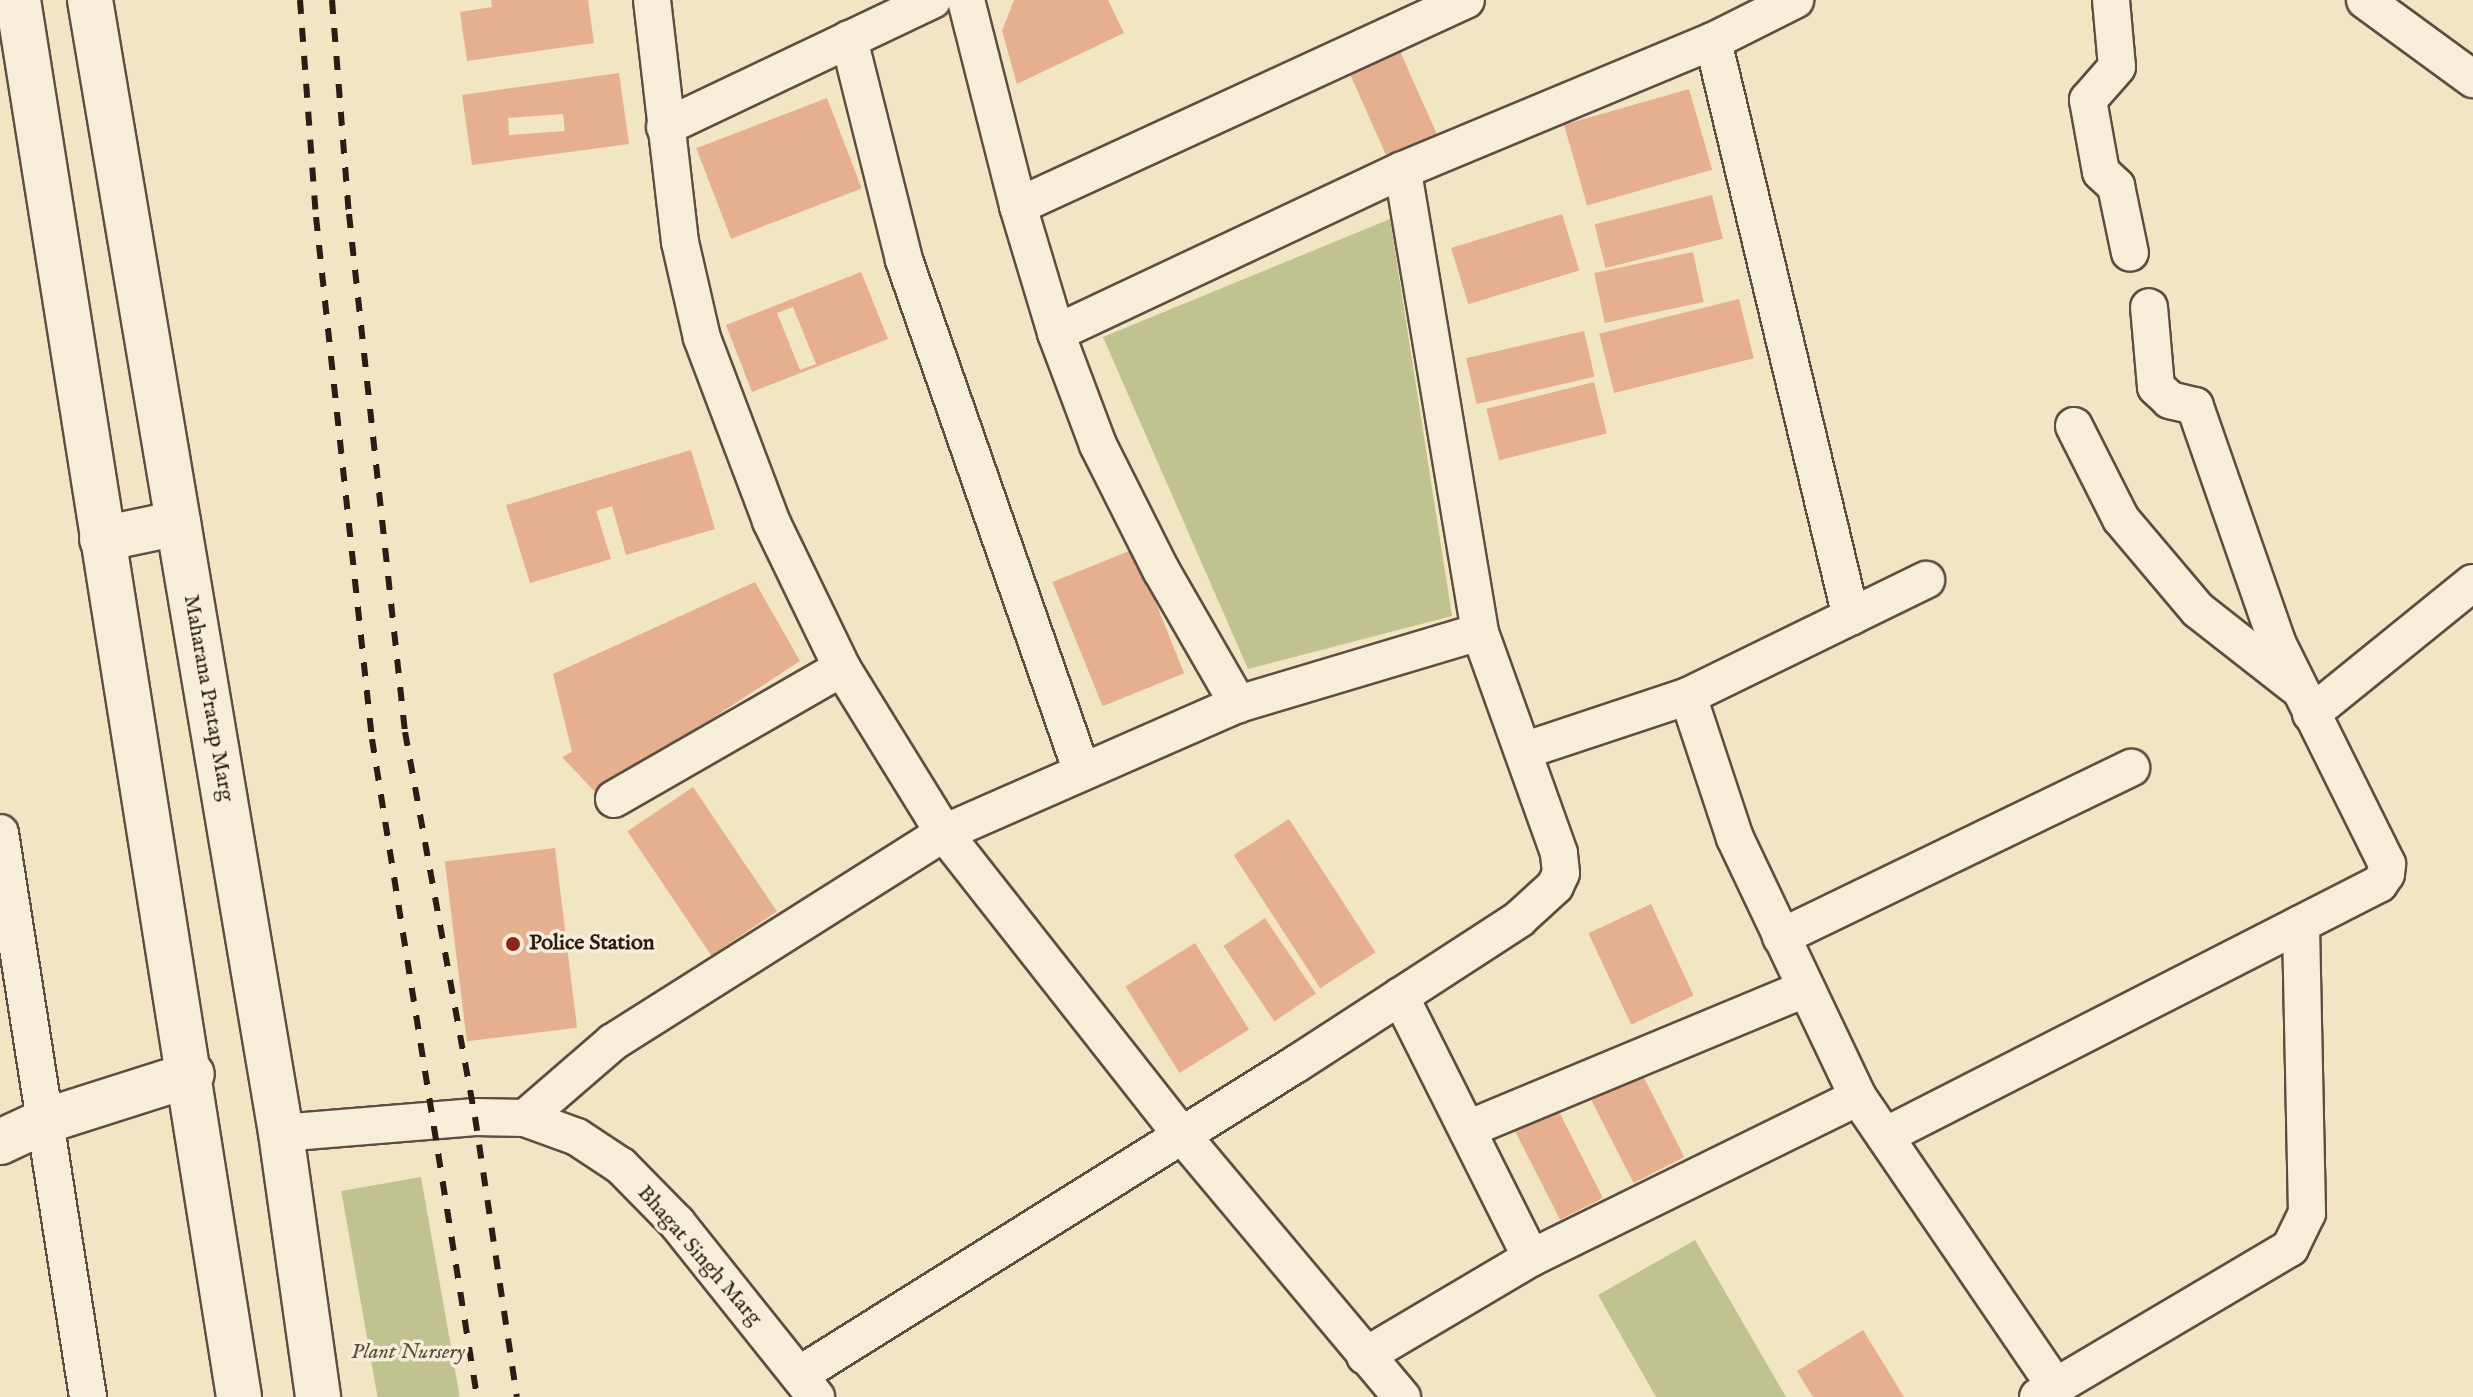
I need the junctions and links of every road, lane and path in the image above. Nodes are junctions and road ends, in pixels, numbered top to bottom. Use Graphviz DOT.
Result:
graph roads {
  1 [pos="18,0"];
  2 [pos="90,0"];
  3 [pos="652,0"];
  4 [pos="932,0"];
  5 [pos="966,0"];
  6 [pos="1466,0"];
  7 [pos="1795,0"];
  8 [pos="2111,0"];
  9 [pos="2365,0"];
  10 [pos="849,39"];
  11 [pos="1713,41"];
  12 [pos="2473,79"];
  13 [pos="665,127"];
  14 [pos="1403,170"];
  15 [pos="1018,206"];
  16 [pos="2130,253"];
  17 [pos="2149,307"];
  18 [pos="1056,333"];
  19 [pos="2074,426"];
  20 [pos="178,523"];
  21 [pos="102,539"];
  22 [pos="1926,580"];
  23 [pos="2473,583"];
  24 [pos="1851,617"];
  25 [pos="1480,632"];
  26 [pos="842,668"];
  27 [pos="1688,696"];
  28 [pos="2306,702"];
  29 [pos="1238,704"];
  30 [pos="1523,751"];
  31 [pos="2131,768"];
  32 [pos="1081,769"];
  33 [pos="614,799"];
  34 [pos="0,833"];
  35 [pos="944,833"];
  36 [pos="2301,924"];
  37 [pos="1781,937"];
  38 [pos="1805,989"];
  39 [pos="1400,996"];
  40 [pos="192,1074"];
  41 [pos="1858,1097"];
  42 [pos="525,1118"];
  43 [pos="45,1121"];
  44 [pos="1468,1129"];
  45 [pos="281,1133"];
  46 [pos="1181,1134"];
  47 [pos="1885,1136"];
  48 [pos="0,1142"];
  49 [pos="1531,1258"];
  50 [pos="1365,1356"];
  51 [pos="808,1386"];
  52 [pos="2047,1392"];
  53 [pos="88,1397"];
  54 [pos="239,1397"];
  55 [pos="318,1397"];
  56 [pos="1402,1397"];
  1 -- 21 [label="main road"];
  2 -- 20 [label="main road, Maharana Pratap Marg"];
  3 -- 13 [label="street"];
  4 -- 10 [label="street"];
  5 -- 15 [label="street"];
  6 -- 15 [label="street"];
  7 -- 11 [label="street"];
  8 -- 16 [label="street"];
  9 -- 12 [label="street"];
  10 -- 13 [label="street"];
  10 -- 32 [label="street"];
  11 -- 14 [label="street"];
  11 -- 24 [label="street"];
  13 -- 26 [label="street"];
  14 -- 18 [label="street"];
  14 -- 25 [label="street"];
  15 -- 18 [label="street"];
  17 -- 28 [label="street"];
  18 -- 29 [label="street"];
  19 -- 28 [label="street"];
  20 -- 21 [label="main road"];
  20 -- 45 [label="main road, Maharana Pratap Marg"];
  21 -- 40 [label="main road"];
  22 -- 24 [label="street"];
  23 -- 28 [label="street"];
  24 -- 27 [label="street"];
  25 -- 29 [label="street"];
  25 -- 30 [label="street"];
  26 -- 33 [label="street"];
  26 -- 35 [label="street"];
  27 -- 30 [label="street"];
  27 -- 37 [label="street"];
  28 -- 36 [label="street"];
  29 -- 32 [label="street"];
  30 -- 39 [label="street"];
  31 -- 37 [label="street"];
  32 -- 35 [label="street"];
  34 -- 43 [label="street"];
  35 -- 42 [label="street"];
  35 -- 46 [label="street"];
  36 -- 47 [label="street"];
  36 -- 52 [label="street"];
  37 -- 38 [label="street"];
  38 -- 41 [label="street"];
  38 -- 44 [label="street"];
  39 -- 44 [label="street"];
  39 -- 46 [label="street"];
  40 -- 43 [label="main road"];
  40 -- 54 [label="main road"];
  41 -- 47 [label="street"];
  41 -- 49 [label="street"];
  42 -- 45 [label="street, Bhagat Singh Marg"];
  42 -- 51 [label="street, Bhagat Singh Marg"];
  43 -- 48 [label="main road"];
  43 -- 53 [label="street"];
  44 -- 49 [label="street"];
  45 -- 55 [label="main road, Maharana Pratap Marg"];
  46 -- 50 [label="street"];
  46 -- 51 [label="street"];
  47 -- 52 [label="street"];
  49 -- 50 [label="street"];
  50 -- 56 [label="street"];
}
